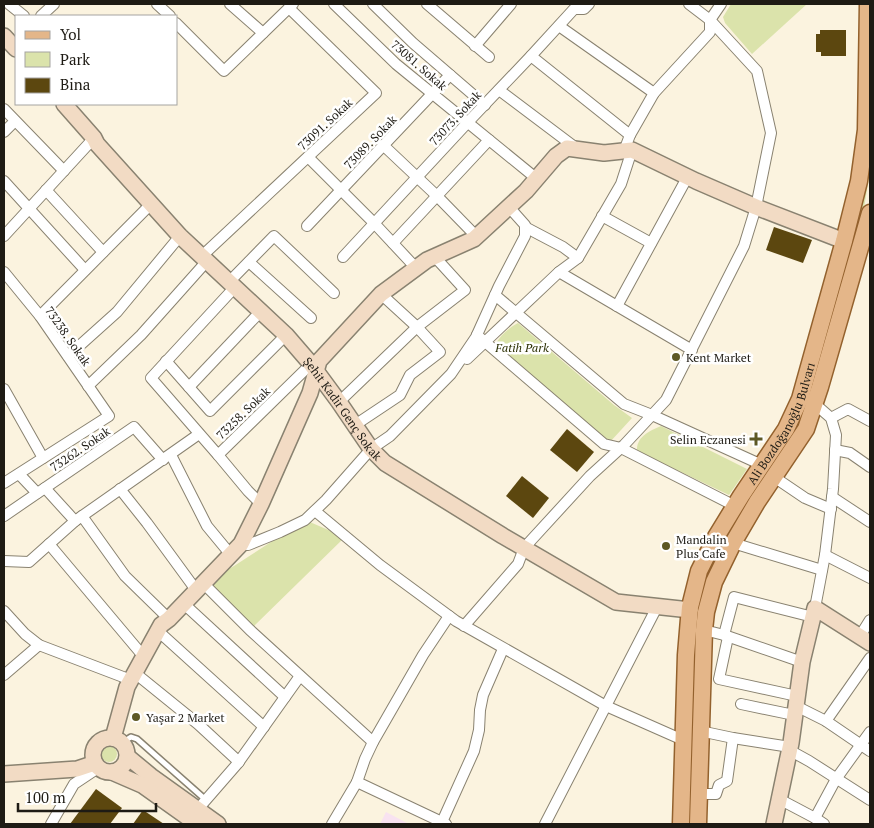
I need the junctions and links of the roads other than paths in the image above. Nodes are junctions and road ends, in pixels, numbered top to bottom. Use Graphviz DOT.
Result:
graph roads {
  1 [pos="9,4"];
  2 [pos="54,4"];
  3 [pos="157,4"];
  4 [pos="230,4"];
  5 [pos="334,4"];
  6 [pos="373,4"];
  7 [pos="427,4"];
  8 [pos="511,4"];
  9 [pos="589,4"];
  10 [pos="689,4"];
  11 [pos="721,4"];
  12 [pos="291,6"];
  13 [pos="867,8"];
  14 [pos="23,15"];
  15 [pos="42,15"];
  16 [pos="169,15"];
  17 [pos="710,20"];
  18 [pos="178,25"];
  19 [pos="558,26"];
  20 [pos="263,33"];
  21 [pos="475,46"];
  22 [pos="532,56"];
  23 [pos="489,57"];
  24 [pos="450,75"];
  25 [pos="499,90"];
  26 [pos="654,93"];
  27 [pos="432,94"];
  28 [pos="65,105"];
  29 [pos="485,105"];
  30 [pos="4,109"];
  31 [pos="15,121"];
  32 [pos="468,122"];
  33 [pos="4,132"];
  34 [pos="94,138"];
  35 [pos="489,140"];
  36 [pos="383,145"];
  37 [pos="629,145"];
  38 [pos="578,150"];
  39 [pos="308,157"];
  40 [pos="64,170"];
  41 [pos="688,176"];
  42 [pos="417,177"];
  43 [pos="537,179"];
  44 [pos="4,181"];
  45 [pos="46,190"];
  46 [pos="341,190"];
  47 [pos="437,196"];
  48 [pos="151,204"];
  49 [pos="509,207"];
  50 [pos="756,207"];
  51 [pos="28,209"];
  52 [pos="870,213"];
  53 [pos="602,216"];
  54 [pos="374,223"];
  55 [pos="307,226"];
  56 [pos="525,227"];
  57 [pos="4,236"];
  58 [pos="180,236"];
  59 [pos="476,236"];
  60 [pos="844,241"];
  61 [pos="652,243"];
  62 [pos="394,244"];
  63 [pos="866,247"];
  64 [pos="103,252"];
  65 [pos="434,256"];
  66 [pos="343,257"];
  67 [pos="205,258"];
  68 [pos="578,258"];
  69 [pos="249,262"];
  70 [pos="416,268"];
  71 [pos="85,270"];
  72 [pos="4,272"];
  73 [pos="559,272"];
  74 [pos="232,284"];
  75 [pos="334,293"];
  76 [pos="381,294"];
  77 [pos="495,295"];
  78 [pos="617,306"];
  79 [pos="261,311"];
  80 [pos="516,313"];
  81 [pos="40,316"];
  82 [pos="311,318"];
  83 [pos="417,327"];
  84 [pos="286,335"];
  85 [pos="481,338"];
  86 [pos="692,350"];
  87 [pos="68,356"];
  88 [pos="166,361"];
  89 [pos="313,367"];
  90 [pos="88,386"];
  91 [pos="189,387"];
  92 [pos="4,388"];
  93 [pos="339,402"];
  94 [pos="815,404"];
  95 [pos="652,415"];
  96 [pos="831,418"];
  97 [pos="870,422"];
  98 [pos="355,425"];
  99 [pos="199,434"];
  100 [pos="371,448"];
  101 [pos="621,448"];
  102 [pos="835,450"];
  103 [pos="218,455"];
  104 [pos="167,457"];
  105 [pos="43,458"];
  106 [pos="762,465"];
  107 [pos="870,467"];
  108 [pos="19,474"];
  109 [pos="774,477"];
  110 [pos="4,483"];
  111 [pos="120,489"];
  112 [pos="41,490"];
  113 [pos="832,497"];
  114 [pos="262,504"];
  115 [pos="735,506"];
  116 [pos="831,509"];
  117 [pos="315,512"];
  118 [pos="4,516"];
  119 [pos="79,518"];
  120 [pos="870,522"];
  121 [pos="733,543"];
  122 [pos="49,544"];
  123 [pos="241,544"];
  124 [pos="524,548"];
  125 [pos="824,554"];
  126 [pos="231,555"];
  127 [pos="4,561"];
  128 [pos="822,570"];
  129 [pos="870,578"];
  130 [pos="200,587"];
  131 [pos="183,604"];
  132 [pos="657,606"];
  133 [pos="690,610"];
  134 [pos="4,611"];
  135 [pos="814,612"];
  136 [pos="449,616"];
  137 [pos="169,619"];
  138 [pos="870,620"];
  139 [pos="464,626"];
  140 [pos="704,630"];
  141 [pos="158,632"];
  142 [pos="726,636"];
  143 [pos="865,640"];
  144 [pos="39,645"];
  145 [pos="503,649"];
  146 [pos="144,657"];
  147 [pos="870,658"];
  148 [pos="802,662"];
  149 [pos="4,676"];
  150 [pos="133,676"];
  151 [pos="300,676"];
  152 [pos="285,697"];
  153 [pos="741,704"];
  154 [pos="606,706"];
  155 [pos="796,706"];
  156 [pos="826,721"];
  157 [pos="264,727"];
  158 [pos="700,731"];
  159 [pos="870,732"];
  160 [pos="733,738"];
  161 [pos="683,740"];
  162 [pos="373,742"];
  163 [pos="861,745"];
  164 [pos="121,746"];
  165 [pos="789,748"];
  166 [pos="870,751"];
  167 [pos="239,762"];
  168 [pos="102,768"];
  169 [pos="4,774"];
  170 [pos="836,779"];
  171 [pos="357,782"];
  172 [pos="706,794"];
  173 [pos="779,799"];
  174 [pos="870,800"];
  175 [pos="200,811"];
  176 [pos="820,821"];
  177 [pos="444,823"];
  178 [pos="51,824"];
  179 [pos="218,824"];
  180 [pos="332,824"];
  181 [pos="545,824"];
  182 [pos="681,824"];
  183 [pos="698,824"];
  184 [pos="774,824"];
  1 -- 14 [label="street"];
  2 -- 15 [label="street"];
  3 -- 16 [label="street"];
  4 -- 20 [label="street"];
  5 -- 27 [label="street, 73081. Sokak"];
  6 -- 24 [label="street"];
  7 -- 21 [label="street"];
  8 -- 21 [label="street"];
  9 -- 19 [label="street, 73073. Sokak"];
  10 -- 17 [label="street"];
  11 -- 17 [label="street"];
  12 -- 20 [label="street"];
  12 -- 39 [label="street, 73091. Sokak"];
  13 -- 60 [label="main road, Ali Bozdoğanoğlu Bulvarı"];
  17 -- 26 [label="street"];
  17 -- 50 [label="street"];
  18 -- 20 [label="street"];
  19 -- 22 [label="street, 73073. Sokak"];
  19 -- 26 [label="street"];
  21 -- 23 [label="street"];
  22 -- 25 [label="street, 73073. Sokak"];
  22 -- 37 [label="street"];
  24 -- 27 [label="street, 73089. Sokak"];
  24 -- 29 [label="street"];
  25 -- 29 [label="street, 73073. Sokak"];
  25 -- 38 [label="street"];
  26 -- 37 [label="street"];
  27 -- 32 [label="street, 73081. Sokak"];
  27 -- 36 [label="street, 73089. Sokak"];
  28 -- 34 [label="street, Şehit Kadir Genç Sokak"];
  29 -- 32 [label="street, 73073. Sokak"];
  30 -- 31 [label="street"];
  31 -- 33 [label="street"];
  31 -- 40 [label="street"];
  32 -- 35 [label="street, 73081. Sokak"];
  32 -- 42 [label="street, 73073. Sokak"];
  34 -- 40 [label="street"];
  34 -- 48 [label="street, Şehit Kadir Genç Sokak"];
  35 -- 43 [label="street, 73081. Sokak"];
  35 -- 47 [label="street"];
  36 -- 42 [label="street"];
  36 -- 46 [label="street, 73089. Sokak"];
  37 -- 38 [label="street"];
  37 -- 41 [label="street"];
  37 -- 53 [label="street"];
  38 -- 43 [label="street"];
  39 -- 46 [label="street"];
  39 -- 67 [label="street, 73091. Sokak"];
  40 -- 45 [label="street"];
  41 -- 50 [label="street"];
  41 -- 61 [label="street"];
  42 -- 47 [label="street"];
  42 -- 54 [label="street, 73073. Sokak"];
  43 -- 49 [label="street"];
  44 -- 51 [label="street"];
  45 -- 51 [label="street"];
  45 -- 64 [label="street"];
  46 -- 54 [label="street"];
  46 -- 55 [label="street, 73089. Sokak"];
  47 -- 59 [label="street"];
  47 -- 62 [label="street"];
  48 -- 58 [label="street, Şehit Kadir Genç Sokak"];
  48 -- 64 [label="street"];
  49 -- 56 [label="street"];
  49 -- 59 [label="street"];
  50 -- 60 [label="street"];
  50 -- 86 [label="street"];
  51 -- 57 [label="street"];
  51 -- 71 [label="street"];
  52 -- 63 [label="main road, Ali Bozdoğanoğlu Bulvarı"];
  53 -- 61 [label="street"];
  53 -- 68 [label="street"];
  54 -- 62 [label="street"];
  54 -- 66 [label="street, 73073. Sokak"];
  56 -- 68 [label="street"];
  56 -- 77 [label="street"];
  58 -- 67 [label="street, Şehit Kadir Genç Sokak"];
  58 -- 87 [label="street"];
  59 -- 65 [label="street"];
  60 -- 106 [label="main road, Ali Bozdoğanoğlu Bulvarı"];
  61 -- 78 [label="street"];
  62 -- 70 [label="street"];
  63 -- 94 [label="main road, Ali Bozdoğanoğlu Bulvarı"];
  64 -- 71 [label="street"];
  65 -- 70 [label="street"];
  65 -- 83 [label="street"];
  67 -- 74 [label="street, Şehit Kadir Genç Sokak"];
  67 -- 90 [label="street, 73091. Sokak"];
  68 -- 73 [label="street"];
  69 -- 74 [label="street"];
  69 -- 75 [label="street"];
  69 -- 82 [label="street"];
  70 -- 76 [label="street"];
  71 -- 81 [label="street"];
  72 -- 81 [label="street, 73238. Sokak"];
  73 -- 78 [label="street"];
  73 -- 80 [label="street"];
  74 -- 79 [label="street, Şehit Kadir Genç Sokak"];
  74 -- 88 [label="street"];
  76 -- 83 [label="street"];
  76 -- 89 [label="street"];
  77 -- 80 [label="street"];
  77 -- 85 [label="street"];
  78 -- 86 [label="street"];
  79 -- 84 [label="street, Şehit Kadir Genç Sokak"];
  79 -- 91 [label="street"];
  80 -- 85 [label="street"];
  80 -- 95 [label="street"];
  81 -- 87 [label="street, 73238. Sokak"];
  83 -- 93 [label="street"];
  83 -- 98 [label="street"];
  84 -- 89 [label="street, Şehit Kadir Genç Sokak"];
  84 -- 91 [label="street"];
  85 -- 100 [label="street"];
  85 -- 101 [label="street"];
  86 -- 95 [label="street"];
  87 -- 90 [label="street, 73238. Sokak"];
  88 -- 91 [label="street"];
  88 -- 99 [label="street, 73258. Sokak"];
  89 -- 93 [label="street, Şehit Kadir Genç Sokak"];
  89 -- 103 [label="street, 73258. Sokak"];
  89 -- 114 [label="street"];
  90 -- 105 [label="street, 73238. Sokak"];
  92 -- 105 [label="street"];
  93 -- 98 [label="street, Şehit Kadir Genç Sokak"];
  94 -- 96 [label="street"];
  94 -- 109 [label="main road, Ali Bozdoğanoğlu Bulvarı"];
  95 -- 101 [label="street"];
  95 -- 106 [label="street"];
  96 -- 97 [label="street"];
  96 -- 102 [label="street"];
  98 -- 100 [label="street, Şehit Kadir Genç Sokak"];
  99 -- 103 [label="street, 73258. Sokak"];
  99 -- 104 [label="street"];
  100 -- 117 [label="street"];
  100 -- 124 [label="street, Şehit Kadir Genç Sokak"];
  101 -- 115 [label="street"];
  101 -- 124 [label="street"];
  102 -- 107 [label="street"];
  102 -- 113 [label="street"];
  103 -- 114 [label="street"];
  104 -- 111 [label="street"];
  104 -- 112 [label="street, 73262. Sokak"];
  104 -- 126 [label="street"];
  105 -- 108 [label="street"];
  106 -- 115 [label="main road, Ali Bozdoğanoğlu Bulvarı"];
  108 -- 110 [label="street"];
  108 -- 112 [label="street"];
  109 -- 116 [label="street"];
  109 -- 121 [label="main road, Ali Bozdoğanoğlu Bulvarı"];
  111 -- 119 [label="street"];
  111 -- 130 [label="street"];
  112 -- 118 [label="street, 73262. Sokak"];
  112 -- 119 [label="street"];
  113 -- 116 [label="street"];
  113 -- 120 [label="street"];
  114 -- 123 [label="street"];
  115 -- 133 [label="main road, Ali Bozdoğanoğlu Bulvarı"];
  116 -- 125 [label="street"];
  117 -- 123 [label="street"];
  117 -- 136 [label="street"];
  119 -- 122 [label="street"];
  119 -- 137 [label="street"];
  121 -- 128 [label="street"];
  121 -- 140 [label="main road, Ali Bozdoğanoğlu Bulvarı"];
  122 -- 127 [label="street"];
  122 -- 146 [label="street"];
  123 -- 126 [label="street"];
  124 -- 132 [label="street, Şehit Kadir Genç Sokak"];
  124 -- 139 [label="street"];
  125 -- 128 [label="street"];
  125 -- 129 [label="street"];
  126 -- 130 [label="street"];
  128 -- 135 [label="street"];
  130 -- 131 [label="street"];
  130 -- 151 [label="street"];
  131 -- 137 [label="street"];
  131 -- 152 [label="street"];
  132 -- 133 [label="street, Şehit Kadir Genç Sokak"];
  132 -- 154 [label="street"];
  133 -- 161 [label="main road, Ali Bozdoğanoğlu Bulvarı"];
  134 -- 144 [label="street"];
  135 -- 142 [label="street"];
  135 -- 143 [label="street"];
  135 -- 148 [label="street"];
  136 -- 139 [label="street"];
  136 -- 162 [label="street"];
  137 -- 141 [label="street"];
  138 -- 143 [label="street"];
  139 -- 145 [label="street"];
  140 -- 142 [label="street"];
  140 -- 158 [label="main road, Ali Bozdoğanoğlu Bulvarı"];
  141 -- 146 [label="street"];
  141 -- 157 [label="street"];
  142 -- 148 [label="street"];
  142 -- 155 [label="street"];
  144 -- 149 [label="street"];
  144 -- 150 [label="street"];
  145 -- 154 [label="street"];
  145 -- 177 [label="street"];
  146 -- 150 [label="street"];
  147 -- 156 [label="street"];
  148 -- 155 [label="street"];
  150 -- 164 [label="street"];
  150 -- 167 [label="street"];
  151 -- 152 [label="street"];
  151 -- 162 [label="street"];
  152 -- 157 [label="street"];
  153 -- 155 [label="street"];
  154 -- 161 [label="street"];
  154 -- 181 [label="street"];
  155 -- 156 [label="street"];
  155 -- 165 [label="street"];
  156 -- 163 [label="street"];
  157 -- 167 [label="street"];
  158 -- 160 [label="street"];
  158 -- 183 [label="main road, Ali Bozdoğanoğlu Bulvarı"];
  159 -- 163 [label="street"];
  160 -- 165 [label="street"];
  160 -- 172 [label="street"];
  161 -- 182 [label="main road, Ali Bozdoğanoğlu Bulvarı"];
  162 -- 171 [label="street"];
  163 -- 166 [label="street"];
  163 -- 170 [label="street"];
  164 -- 168 [label="street"];
  164 -- 168 [label="street"];
  164 -- 175 [label="street"];
  165 -- 170 [label="street"];
  165 -- 173 [label="street"];
  167 -- 175 [label="street"];
  168 -- 169 [label="street"];
  168 -- 175 [label="street"];
  168 -- 178 [label="street"];
  170 -- 174 [label="street"];
  170 -- 176 [label="street"];
  171 -- 177 [label="street"];
  171 -- 180 [label="street"];
  173 -- 176 [label="street"];
  173 -- 184 [label="street"];
  175 -- 179 [label="street"];
}
